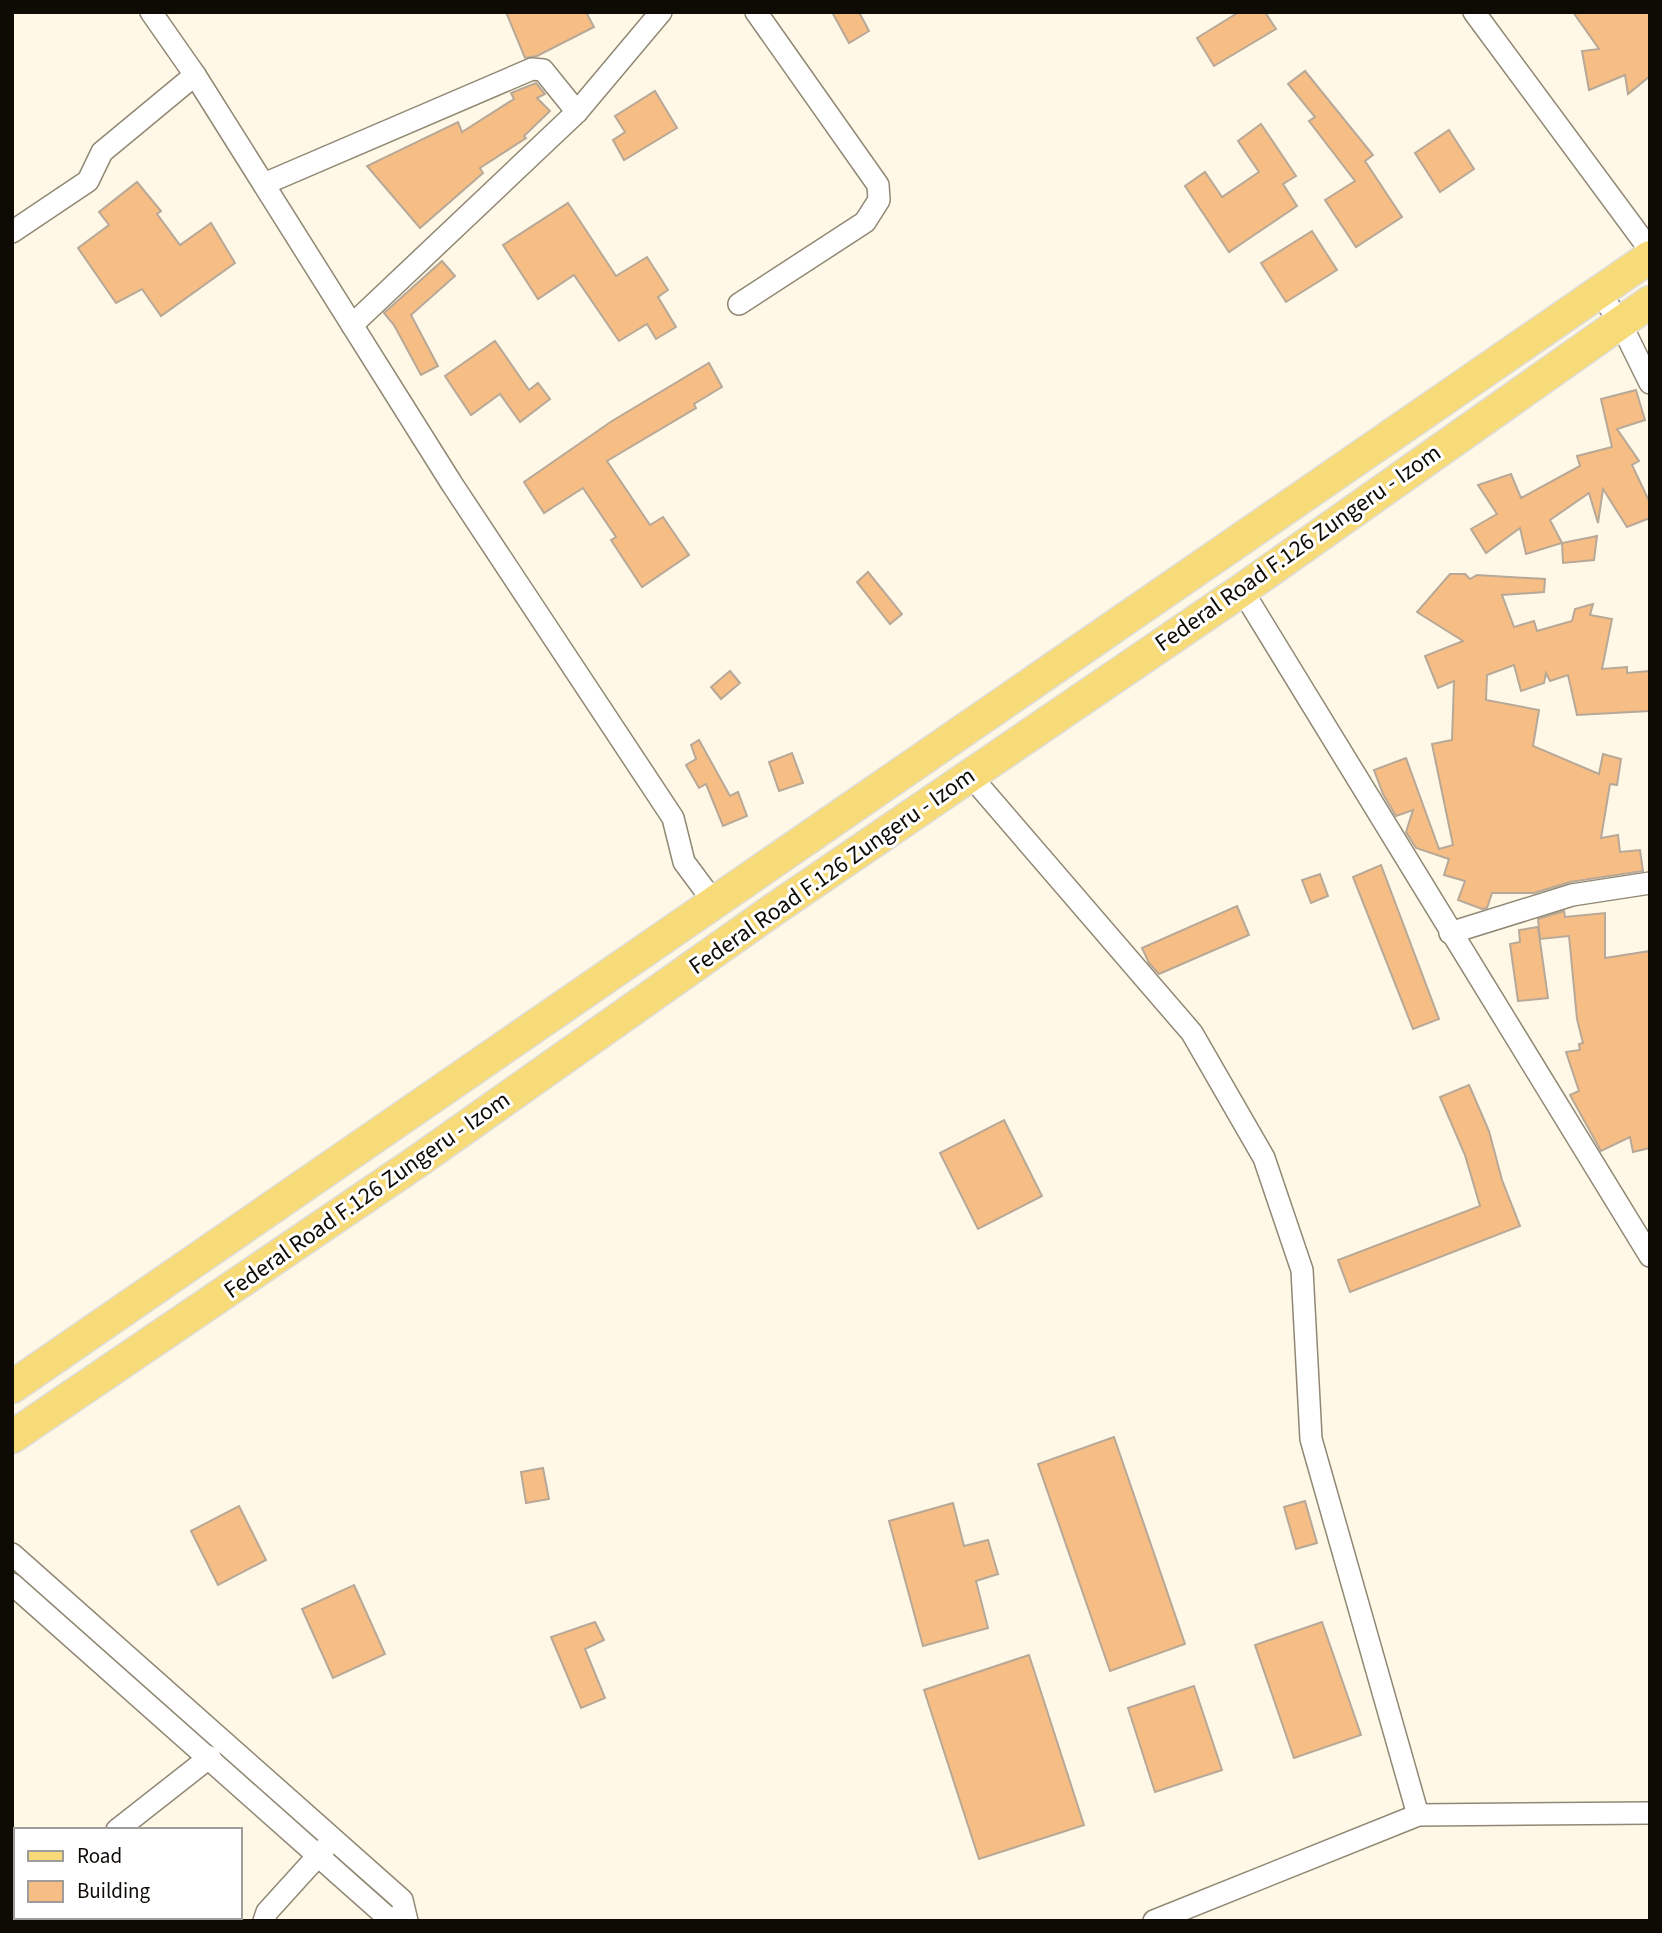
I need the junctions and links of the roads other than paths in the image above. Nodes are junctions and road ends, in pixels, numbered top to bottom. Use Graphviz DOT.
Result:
graph roads {
  1 [pos="661,12"];
  2 [pos="756,12"];
  3 [pos="1474,12"];
  4 [pos="160,15"];
  5 [pos="195,75"];
  6 [pos="577,112"];
  7 [pos="264,184"];
  8 [pos="12,232"];
  9 [pos="1650,250"];
  10 [pos="1650,257"];
  11 [pos="1600,292"];
  12 [pos="1650,302"];
  13 [pos="739,304"];
  14 [pos="1620,322"];
  15 [pos="352,325"];
  16 [pos="1650,383"];
  17 [pos="1242,590"];
  18 [pos="969,774"];
  19 [pos="1650,883"];
  20 [pos="713,901"];
  21 [pos="1450,933"];
  22 [pos="390,1124"];
  23 [pos="418,1161"];
  24 [pos="1650,1256"];
  25 [pos="12,1387"];
  26 [pos="12,1437"];
  27 [pos="12,1554"];
  28 [pos="12,1584"];
  29 [pos="210,1757"];
  30 [pos="1650,1813"];
  31 [pos="1418,1815"];
  32 [pos="120,1828"];
  33 [pos="332,1840"];
  34 [pos="318,1857"];
  35 [pos="407,1920"];
  36 [pos="264,1921"];
  37 [pos="1154,1921"];
  1 -- 6 [label="street"];
  2 -- 13 [label="street"];
  3 -- 9 [label="street"];
  4 -- 5 [label="street"];
  5 -- 7 [label="street"];
  5 -- 8 [label="street"];
  6 -- 7 [label="street"];
  6 -- 15 [label="street"];
  7 -- 15 [label="street"];
  10 -- 11 [label="main road, Federal Road F.126 Zungeru - Izom"];
  11 -- 14 [label="street"];
  11 -- 20 [label="main road, Federal Road F.126 Zungeru - Izom"];
  12 -- 14 [label="main road, Federal Road F.126 Zungeru - Izom"];
  14 -- 16 [label="street"];
  14 -- 17 [label="main road, Federal Road F.126 Zungeru - Izom"];
  15 -- 20 [label="street"];
  17 -- 18 [label="main road, Federal Road F.126 Zungeru - Izom"];
  17 -- 21 [label="street"];
  18 -- 23 [label="main road, Federal Road F.126 Zungeru - Izom"];
  18 -- 31 [label="street"];
  19 -- 21 [label="street"];
  20 -- 22 [label="main road, Federal Road F.126 Zungeru - Izom"];
  21 -- 24 [label="street"];
  22 -- 23 [label="main road"];
  22 -- 25 [label="main road, Federal Road F.126 Zungeru - Izom"];
  23 -- 26 [label="main road, Federal Road F.126 Zungeru - Izom"];
  27 -- 33 [label="street"];
  28 -- 29 [label="street"];
  29 -- 32 [label="street"];
  29 -- 34 [label="street"];
  30 -- 31 [label="street"];
  31 -- 37 [label="street"];
  33 -- 34 [label="street"];
  33 -- 35 [label="street"];
  34 -- 35 [label="street"];
  34 -- 36 [label="street"];
}
